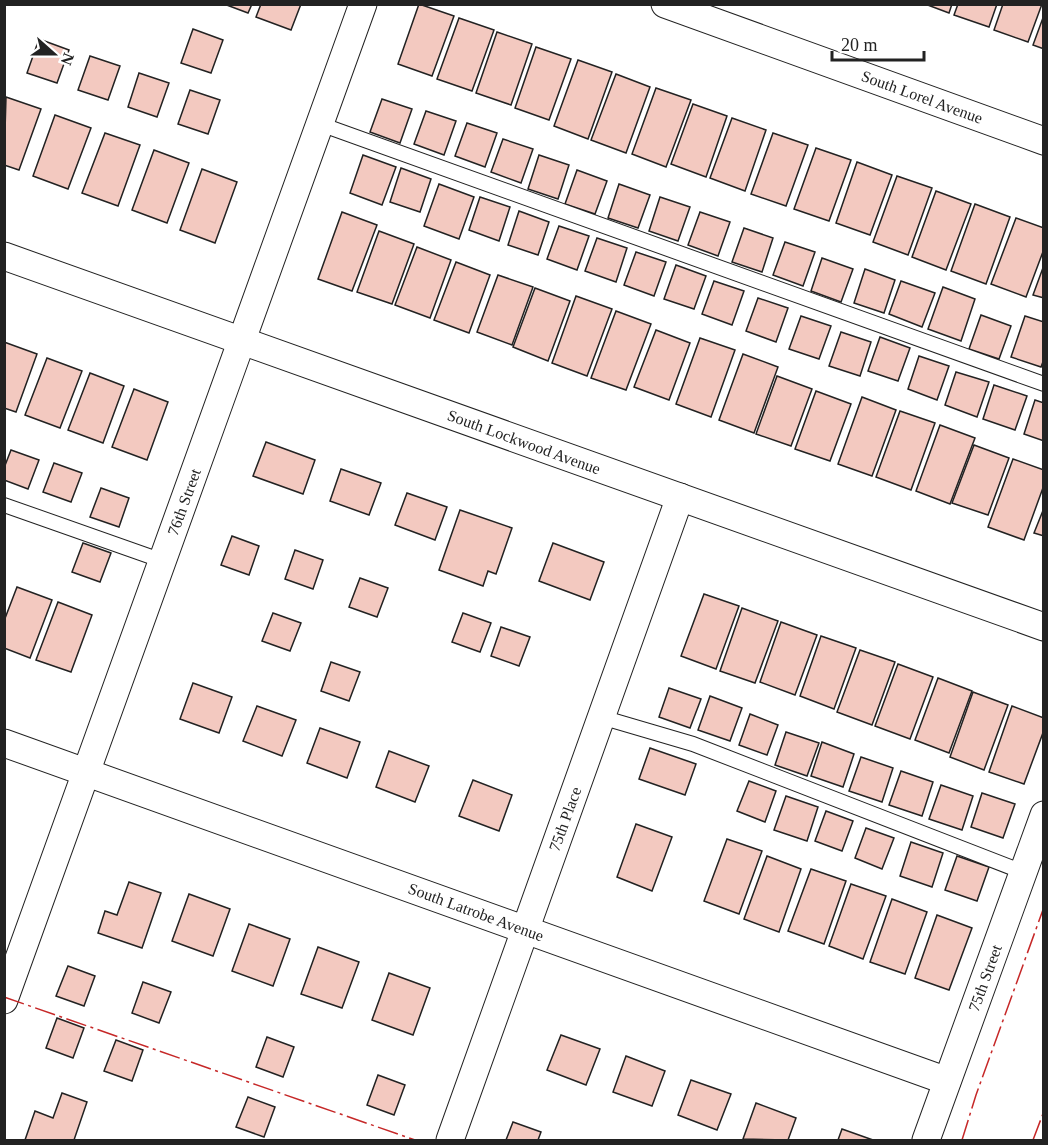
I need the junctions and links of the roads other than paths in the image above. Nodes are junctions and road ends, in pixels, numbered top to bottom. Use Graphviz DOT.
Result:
graph roads {
  1 [pos="363,4"];
  2 [pos="664,4"];
  3 [pos="320,124"];
  4 [pos="1044,141"];
  5 [pos="4,256"];
  6 [pos="242,341"];
  7 [pos="1044,384"];
  8 [pos="680,497"];
  9 [pos="4,505"];
  10 [pos="163,561"];
  11 [pos="1044,627"];
  12 [pos="601,717"];
  13 [pos="4,743"];
  14 [pos="86,773"];
  15 [pos="1044,815"];
  16 [pos="1023,872"];
  17 [pos="525,930"];
  18 [pos="4,1000"];
  19 [pos="947,1081"];
  20 [pos="450,1140"];
  21 [pos="926,1140"];
  1 -- 3 [label="street, 76th Street"];
  2 -- 4 [label="street, South Lorel Avenue"];
  3 -- 6 [label="street, 76th Street"];
  3 -- 7 [label="lane"];
  5 -- 6 [label="street, South Lockwood Avenue"];
  6 -- 8 [label="street, South Lockwood Avenue"];
  6 -- 10 [label="street, 76th Street"];
  8 -- 11 [label="street, South Lockwood Avenue"];
  8 -- 12 [label="street, 75th Place"];
  9 -- 10 [label="lane"];
  10 -- 14 [label="street, 76th Street"];
  12 -- 16 [label="lane"];
  12 -- 17 [label="street, 75th Place"];
  13 -- 14 [label="street, South Latrobe Avenue"];
  14 -- 17 [label="street, South Latrobe Avenue"];
  14 -- 18 [label="street, 76th Street"];
  15 -- 16 [label="street, 75th Street"];
  16 -- 19 [label="street, 75th Street"];
  17 -- 19 [label="street, South Latrobe Avenue"];
  17 -- 20 [label="street, 75th Place"];
  19 -- 21 [label="street, 75th Street"];
}
